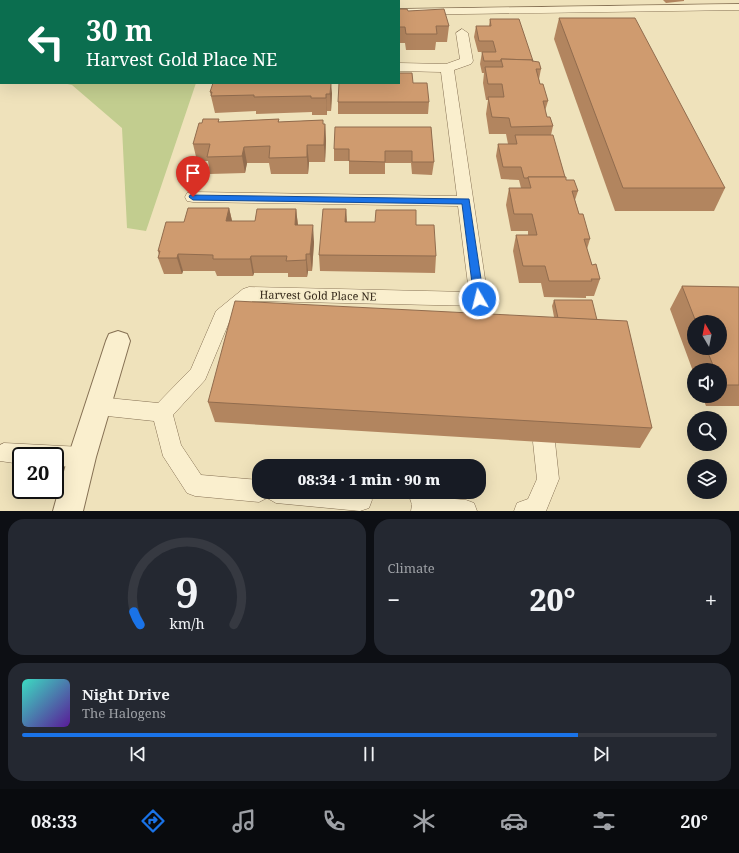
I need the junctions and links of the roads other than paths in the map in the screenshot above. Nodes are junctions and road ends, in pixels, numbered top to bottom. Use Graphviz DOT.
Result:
graph roads {
  1 [pos="739,7"];
  2 [pos="400,12"];
  3 [pos="462,33"];
  4 [pos="400,67"];
  5 [pos="447,68"];
  6 [pos="193,197"];
  7 [pos="466,201"];
  8 [pos="118,341"];
  9 [pos="98,406"];
  10 [pos="162,413"];
  11 [pos="544,442"];
  12 [pos="4,453"];
  13 [pos="82,457"];
  14 [pos="252,489"];
  15 [pos="343,499"];
  16 [pos="362,501"];
  17 [pos="421,503"];
  18 [pos="68,511"];
  19 [pos="466,511"];
  20 [pos="524,511"];
  1 -- 2 [label="lane"];
  3 -- 5 [label="lane"];
  4 -- 5 [label="lane"];
  5 -- 7 [label="lane, Harvest Gold Place NE"];
  6 -- 7 [label="lane"];
  7 -- 10 [label="lane, Harvest Gold Place NE"];
  8 -- 9 [label="street"];
  9 -- 10 [label="lane"];
  9 -- 13 [label="street"];
  10 -- 14 [label="lane"];
  11 -- 20 [label="lane"];
  12 -- 13 [label="lane"];
  13 -- 18 [label="street"];
  15 -- 16 [label="lane"];
  17 -- 19 [label="lane"];
}
